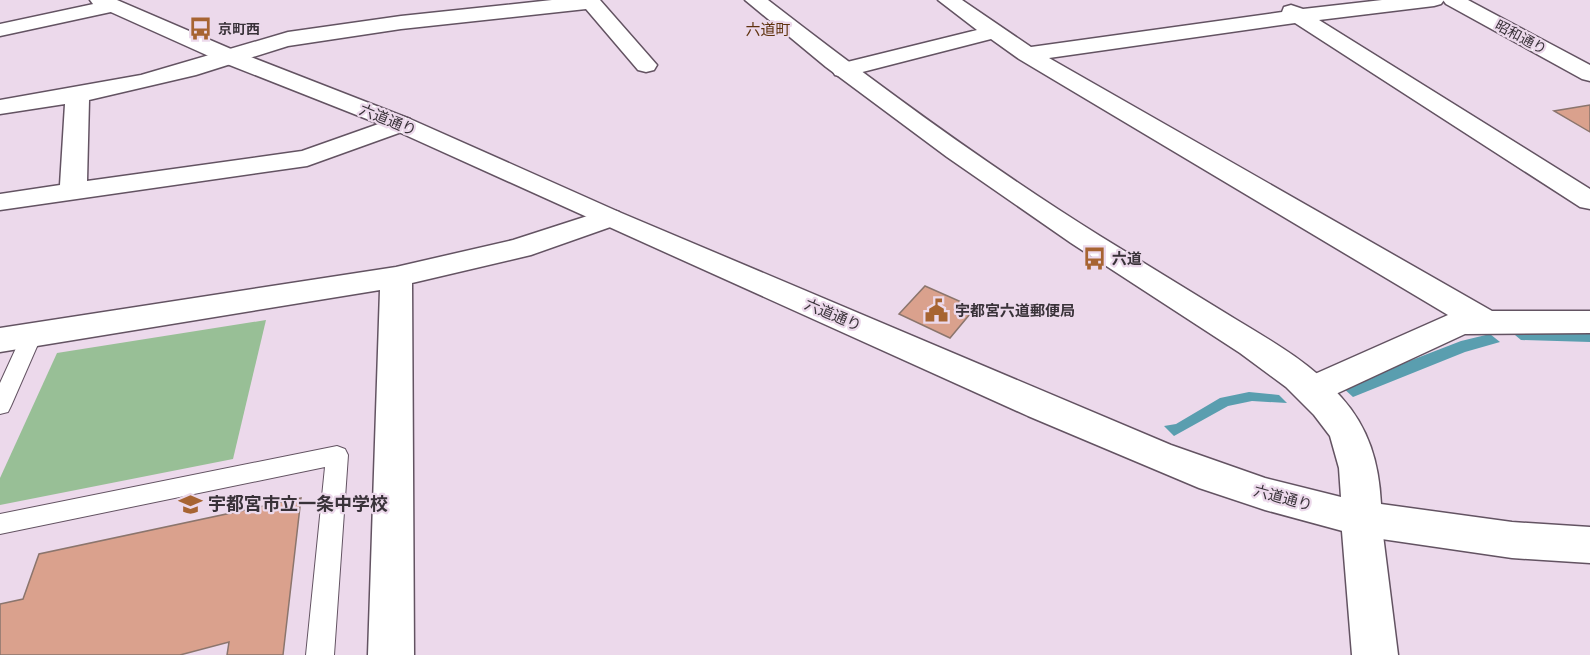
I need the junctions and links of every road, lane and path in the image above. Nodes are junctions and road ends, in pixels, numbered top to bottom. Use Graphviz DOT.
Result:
graph roads {
  1 [pos="755,0"];
  2 [pos="1274,0"];
  3 [pos="1434,0"];
  4 [pos="1453,0"];
  5 [pos="1473,0"];
  6 [pos="595,1"];
  7 [pos="956,2"];
  8 [pos="107,3"];
  9 [pos="1298,16"];
  10 [pos="0,30"];
  11 [pos="994,32"];
  12 [pos="1027,54"];
  13 [pos="230,57"];
  14 [pos="1590,62"];
  15 [pos="646,65"];
  16 [pos="843,70"];
  17 [pos="1590,74"];
  18 [pos="76,96"];
  19 [pos="0,107"];
  20 [pos="400,124"];
  21 [pos="73,191"];
  22 [pos="1590,201"];
  23 [pos="0,202"];
  24 [pos="609,218"];
  25 [pos="396,277"];
  26 [pos="1590,322"];
  27 [pos="1487,323"];
  28 [pos="32,335"];
  29 [pos="0,340"];
  30 [pos="1312,390"];
  31 [pos="0,406"];
  32 [pos="1361,519"];
  33 [pos="0,524"];
  34 [pos="1590,544"];
  35 [pos="320,655"];
  36 [pos="391,655"];
  37 [pos="1375,655"];
  1 -- 16 [label="street"];
  2 -- 9 [label="street"];
  3 -- 9 [label="street"];
  4 -- 17 [label="street, 昭和通り"];
  5 -- 14 [label="street, 昭和通り"];
  6 -- 13 [label="street"];
  6 -- 15 [label="street"];
  7 -- 11 [label="street"];
  8 -- 10 [label="street"];
  8 -- 13 [label="street, 六道通り"];
  9 -- 12 [label="street"];
  9 -- 22 [label="street"];
  11 -- 12 [label="street"];
  11 -- 16 [label="street"];
  12 -- 27 [label="street"];
  13 -- 18 [label="street"];
  13 -- 20 [label="street, 六道通り"];
  16 -- 30 [label="street"];
  18 -- 19 [label="street"];
  18 -- 21 [label="street"];
  20 -- 21 [label="street"];
  20 -- 24 [label="street, 六道通り"];
  21 -- 23 [label="street"];
  24 -- 25 [label="street"];
  24 -- 32 [label="street, 六道通り"];
  25 -- 28 [label="street"];
  25 -- 36 [label="street"];
  26 -- 27 [label="street"];
  27 -- 30 [label="street"];
  28 -- 29 [label="street"];
  28 -- 31 [label="lane"];
  30 -- 32 [label="street"];
  32 -- 34 [label="street, 六道通り"];
  32 -- 37 [label="street"];
  33 -- 35 [label="lane"];
}
